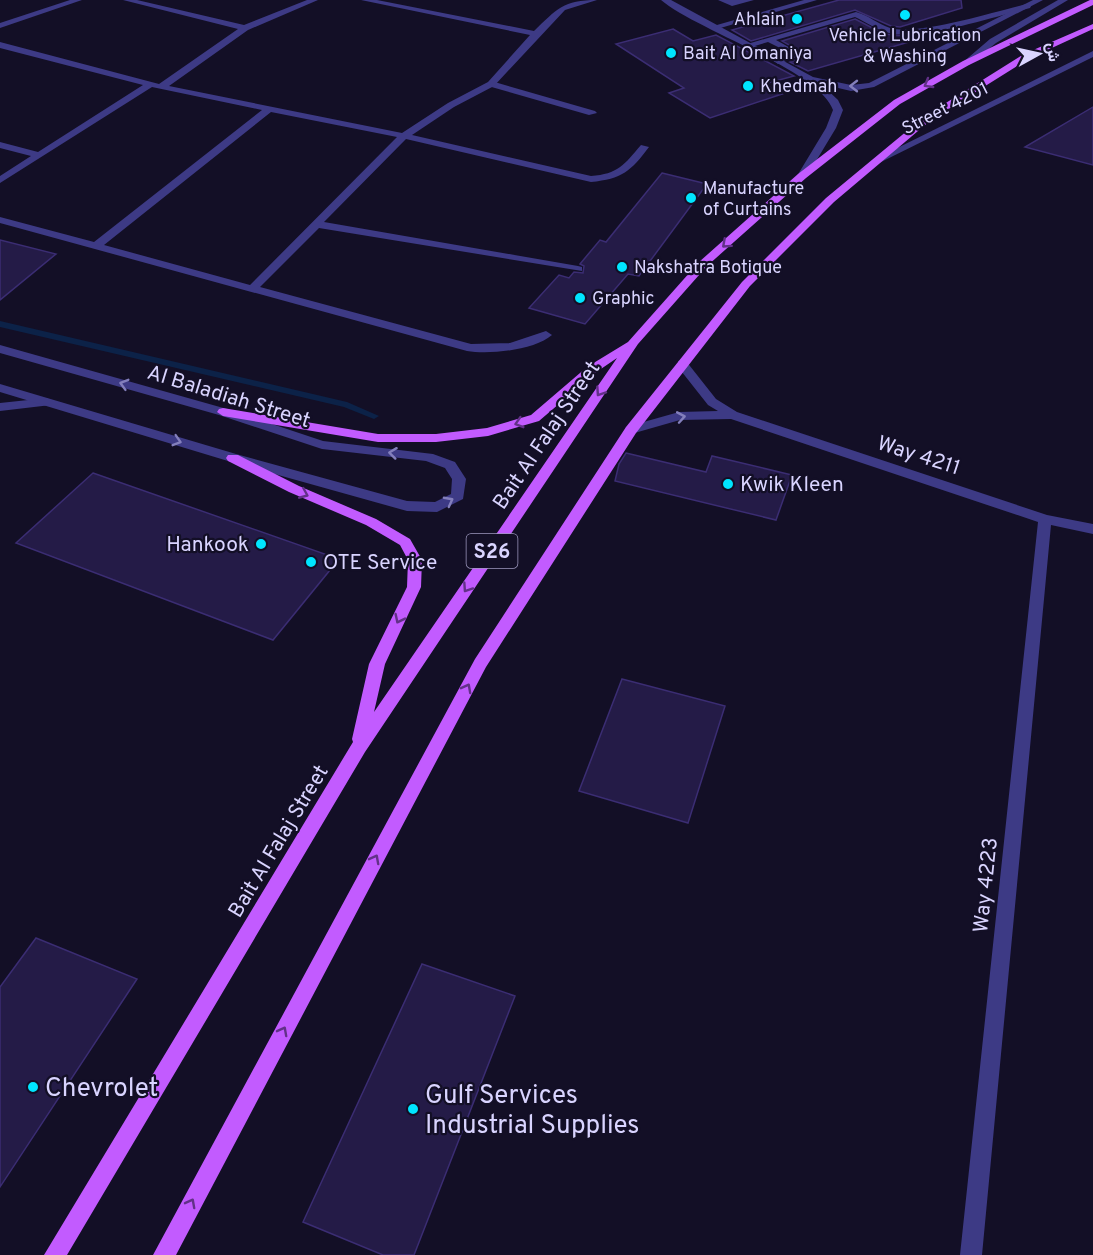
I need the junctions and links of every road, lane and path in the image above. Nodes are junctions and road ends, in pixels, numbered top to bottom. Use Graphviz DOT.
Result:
graph roads {
  1 [pos="78,0"];
  2 [pos="128,0"];
  3 [pos="314,0"];
  4 [pos="365,0"];
  5 [pos="593,0"];
  6 [pos="665,0"];
  7 [pos="722,0"];
  8 [pos="750,0"];
  9 [pos="813,0"];
  10 [pos="1039,0"];
  11 [pos="1064,0"];
  12 [pos="1093,2"];
  13 [pos="1027,6"];
  14 [pos="0,26"];
  15 [pos="1093,26"];
  16 [pos="714,27"];
  17 [pos="246,28"];
  18 [pos="536,34"];
  19 [pos="769,39"];
  20 [pos="0,45"];
  21 [pos="748,45"];
  22 [pos="1092,55"];
  23 [pos="778,62"];
  24 [pos="966,63"];
  25 [pos="810,79"];
  26 [pos="150,84"];
  27 [pos="491,84"];
  28 [pos="161,87"];
  29 [pos="269,109"];
  30 [pos="592,114"];
  31 [pos="404,136"];
  32 [pos="0,145"];
  33 [pos="644,147"];
  34 [pos="40,155"];
  35 [pos="876,161"];
  36 [pos="802,176"];
  37 [pos="0,180"];
  38 [pos="0,220"];
  39 [pos="316,224"];
  40 [pos="96,246"];
  41 [pos="578,268"];
  42 [pos="253,288"];
  43 [pos="546,335"];
  44 [pos="634,342"];
  45 [pos="0,349"];
  46 [pos="682,364"];
  47 [pos="0,388"];
  48 [pos="47,402"];
  49 [pos="0,407"];
  50 [pos="223,412"];
  51 [pos="733,415"];
  52 [pos="631,430"];
  53 [pos="233,458"];
  54 [pos="1045,519"];
  55 [pos="1093,529"];
  56 [pos="359,747"];
  57 [pos="55,1255"];
  58 [pos="164,1255"];
  59 [pos="971,1255"];
  1 -- 14 [label="street"];
  2 -- 17 [label="street"];
  3 -- 17 [label="street"];
  4 -- 18 [label="street"];
  5 -- 18 [label="street"];
  6 -- 16 [label="street"];
  7 -- 8 [label="street"];
  9 -- 16 [label="street"];
  10 -- 13 [label="street"];
  11 -- 24 [label="street"];
  12 -- 24 [label="main road, Bait Al Falaj Street / S26"];
  13 -- 19 [label="street"];
  13 -- 25 [label="street, one-way"];
  15 -- 35 [label="main road, S26"];
  16 -- 21 [label="street"];
  17 -- 28 [label="street"];
  18 -- 27 [label="street"];
  19 -- 21 [label="street"];
  19 -- 23 [label="street"];
  20 -- 26 [label="street"];
  21 -- 23 [label="street"];
  22 -- 35 [label="street, Street 4201"];
  23 -- 25 [label="street"];
  24 -- 36 [label="main road, Bait Al Falaj Street / S26, one-way"];
  25 -- 36 [label="street"];
  26 -- 28 [label="street"];
  26 -- 34 [label="street"];
  27 -- 30 [label="street"];
  27 -- 31 [label="street"];
  28 -- 29 [label="street"];
  29 -- 31 [label="street"];
  29 -- 40 [label="street"];
  31 -- 33 [label="street"];
  31 -- 39 [label="street"];
  32 -- 34 [label="street"];
  34 -- 37 [label="street"];
  35 -- 46 [label="main road, S26"];
  36 -- 44 [label="main road, Bait Al Falaj Street / S26, one-way"];
  38 -- 40 [label="street"];
  39 -- 41 [label="street"];
  39 -- 42 [label="street"];
  40 -- 42 [label="street"];
  42 -- 43 [label="street"];
  44 -- 50 [label="main road, one-way"];
  44 -- 56 [label="main road, Bait Al Falaj Street / S26, one-way"];
  50 -- 45 [label="street, Al Baladiah Street, one-way"];
  46 -- 51 [label="street, Way 4211"];
  46 -- 52 [label="main road, S26"];
  47 -- 48 [label="street"];
  48 -- 49 [label="street"];
  48 -- 53 [label="street, one-way"];
  53 -- 50 [label="street, Al Baladiah Street, one-way"];
  52 -- 51 [label="street, Way 4211, one-way"];
  51 -- 54 [label="street, Way 4211"];
  58 -- 52 [label="main road, S26, one-way"];
  53 -- 56 [label="main road, one-way"];
  54 -- 55 [label="street, Way 4211"];
  54 -- 59 [label="street, Way 4223"];
  56 -- 57 [label="main road, Bait Al Falaj Street / S26"];
}
